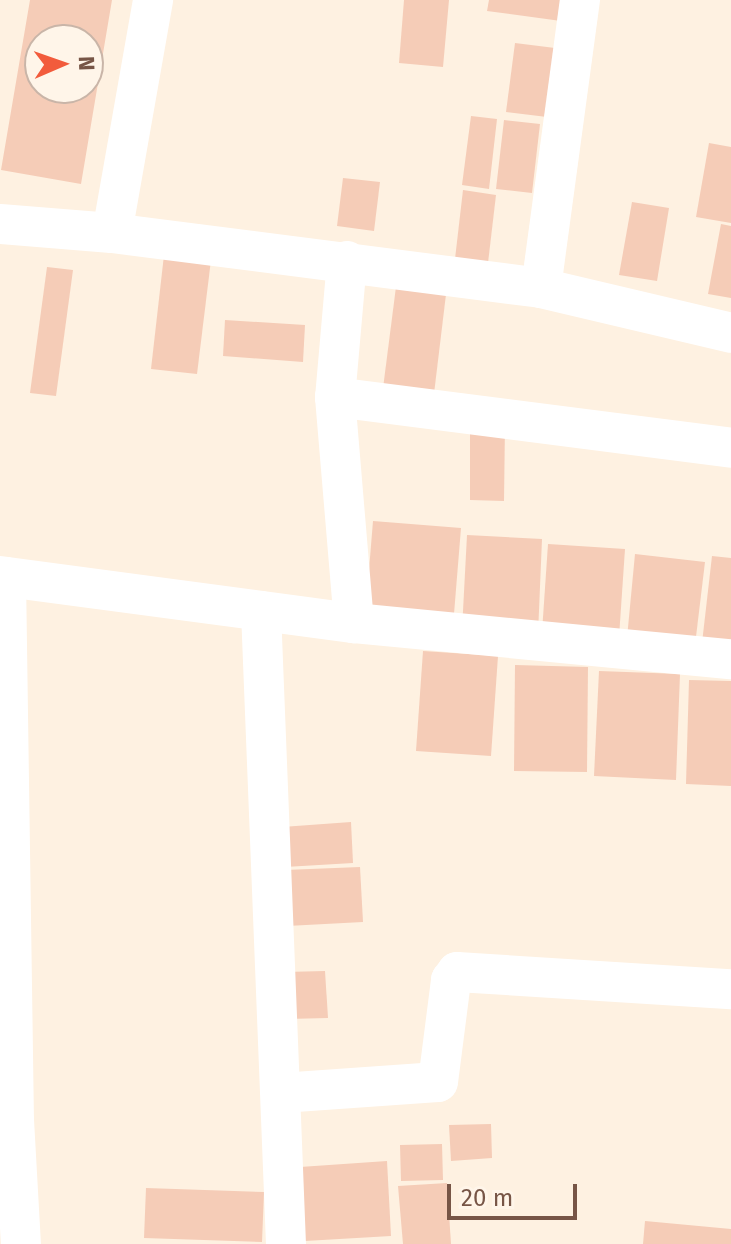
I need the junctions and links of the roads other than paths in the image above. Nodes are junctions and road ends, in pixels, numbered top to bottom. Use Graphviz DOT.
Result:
graph roads {
  1 [pos="153,0"];
  2 [pos="580,0"];
  3 [pos="0,224"];
  4 [pos="112,233"];
  5 [pos="347,261"];
  6 [pos="541,288"];
  7 [pos="731,333"];
  8 [pos="335,397"];
  9 [pos="731,448"];
  10 [pos="3,577"];
  11 [pos="261,611"];
  12 [pos="354,623"];
  13 [pos="731,659"];
  14 [pos="731,989"];
  15 [pos="281,1093"];
  16 [pos="21,1244"];
  17 [pos="286,1244"];
  1 -- 4 [label="street"];
  2 -- 6 [label="street"];
  3 -- 4 [label="street"];
  4 -- 5 [label="street"];
  5 -- 6 [label="street"];
  5 -- 8 [label="street"];
  6 -- 7 [label="street"];
  8 -- 9 [label="street"];
  8 -- 12 [label="street"];
  10 -- 11 [label="street"];
  10 -- 16 [label="street"];
  11 -- 12 [label="street"];
  11 -- 15 [label="street"];
  12 -- 13 [label="street"];
  14 -- 15 [label="street"];
  15 -- 17 [label="street"];
}
